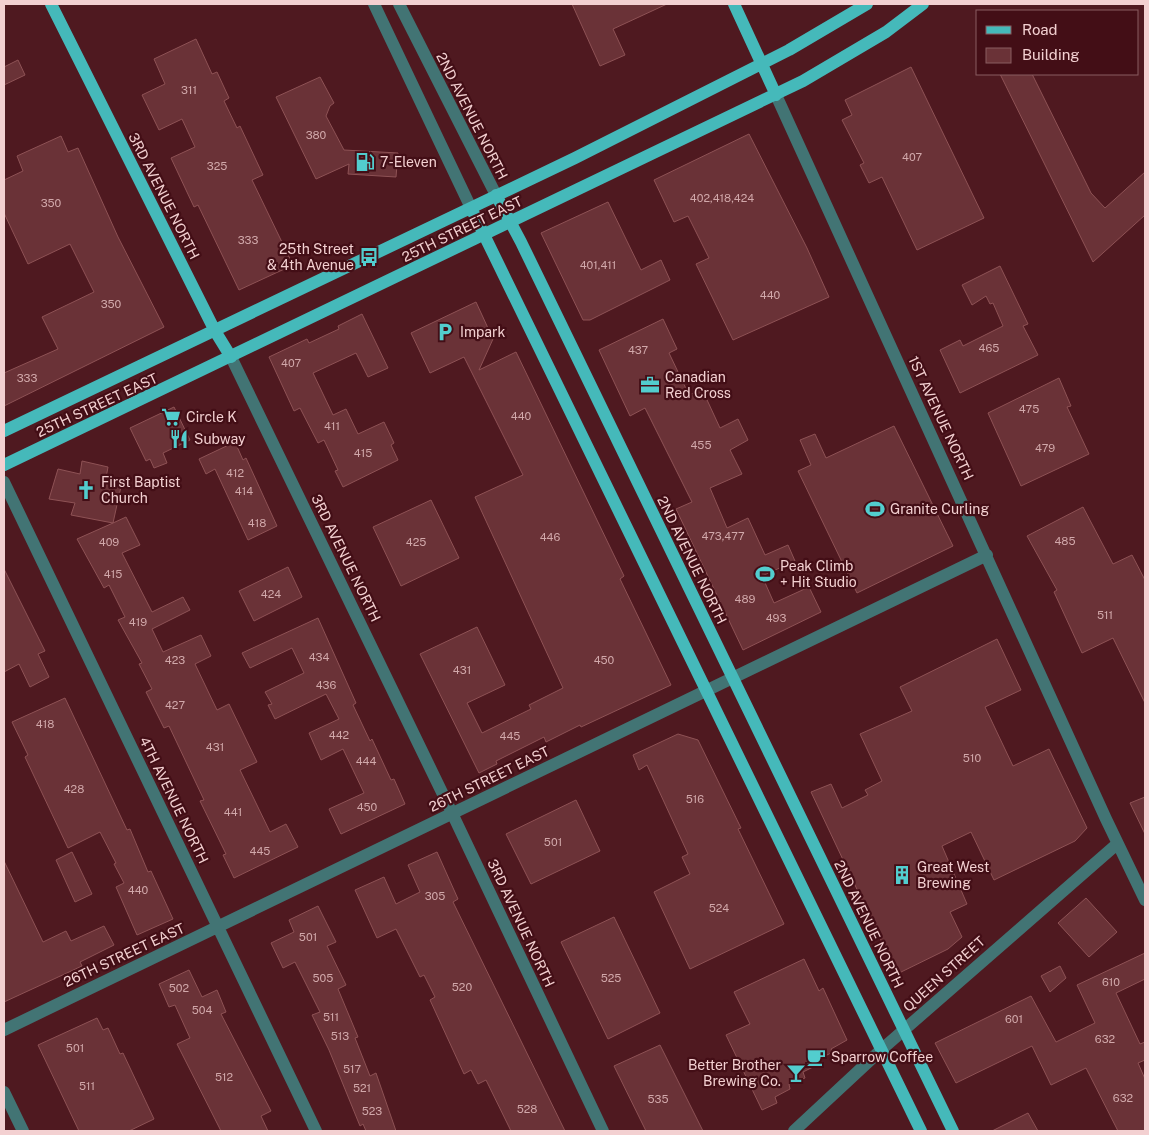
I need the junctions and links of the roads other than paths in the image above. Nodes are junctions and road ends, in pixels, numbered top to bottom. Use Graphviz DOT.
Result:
graph roads {
  1 [pos="51,4"];
  2 [pos="374,4"];
  3 [pos="399,4"];
  4 [pos="734,4"];
  5 [pos="867,4"];
  6 [pos="923,4"];
  7 [pos="762,64"];
  8 [pos="776,94"];
  9 [pos="496,196"];
  10 [pos="471,208"];
  11 [pos="511,222"];
  12 [pos="484,235"];
  13 [pos="215,331"];
  14 [pos="231,357"];
  15 [pos="4,431"];
  16 [pos="4,465"];
  17 [pos="4,482"];
  18 [pos="987,555"];
  19 [pos="732,678"];
  20 [pos="705,691"];
  21 [pos="452,813"];
  22 [pos="1117,844"];
  23 [pos="1145,900"];
  24 [pos="219,927"];
  25 [pos="4,1030"];
  26 [pos="904,1030"];
  27 [pos="881,1050"];
  28 [pos="4,1092"];
  29 [pos="22,1131"];
  30 [pos="316,1131"];
  31 [pos="603,1131"];
  32 [pos="794,1131"];
  33 [pos="921,1131"];
  34 [pos="953,1131"];
  1 -- 13 [label="main road, 3RD AVENUE NORTH"];
  2 -- 10 [label="street"];
  3 -- 9 [label="street, 2ND AVENUE NORTH"];
  4 -- 7 [label="main road, 1ST AVENUE NORTH"];
  5 -- 7 [label="main road, 25TH STREET EAST"];
  6 -- 8 [label="main road, 25TH STREET EAST"];
  7 -- 8 [label="main road, 1ST AVENUE NORTH"];
  7 -- 9 [label="main road, 25TH STREET EAST"];
  8 -- 11 [label="main road, 25TH STREET EAST"];
  8 -- 18 [label="street, 1ST AVENUE NORTH"];
  9 -- 10 [label="main road, 25TH STREET EAST"];
  9 -- 11 [label="main road, 2ND AVENUE NORTH"];
  10 -- 12 [label="main road"];
  10 -- 13 [label="main road, 25TH STREET EAST"];
  11 -- 12 [label="main road, 25TH STREET EAST"];
  11 -- 19 [label="main road, 2ND AVENUE NORTH"];
  12 -- 14 [label="main road, 25TH STREET EAST"];
  12 -- 20 [label="main road"];
  13 -- 14 [label="main road, 3RD AVENUE NORTH"];
  13 -- 15 [label="main road, 25TH STREET EAST"];
  14 -- 16 [label="main road, 25TH STREET EAST"];
  14 -- 21 [label="street, 3RD AVENUE NORTH"];
  17 -- 24 [label="street, 4TH AVENUE NORTH"];
  18 -- 19 [label="street, 26TH STREET EAST"];
  18 -- 22 [label="street, 1ST AVENUE NORTH"];
  19 -- 20 [label="street, 26TH STREET EAST"];
  19 -- 26 [label="main road, 2ND AVENUE NORTH"];
  20 -- 21 [label="street, 26TH STREET EAST"];
  20 -- 27 [label="main road"];
  21 -- 24 [label="street, 26TH STREET EAST"];
  21 -- 31 [label="street, 3RD AVENUE NORTH"];
  22 -- 23 [label="street, 1ST AVENUE NORTH"];
  22 -- 26 [label="street, QUEEN STREET"];
  24 -- 25 [label="street, 26TH STREET EAST"];
  24 -- 30 [label="street, 4TH AVENUE NORTH"];
  26 -- 27 [label="street, QUEEN STREET"];
  26 -- 34 [label="main road, 2ND AVENUE NORTH"];
  27 -- 32 [label="street, QUEEN STREET"];
  27 -- 33 [label="main road"];
  28 -- 29 [label="street"];
}
